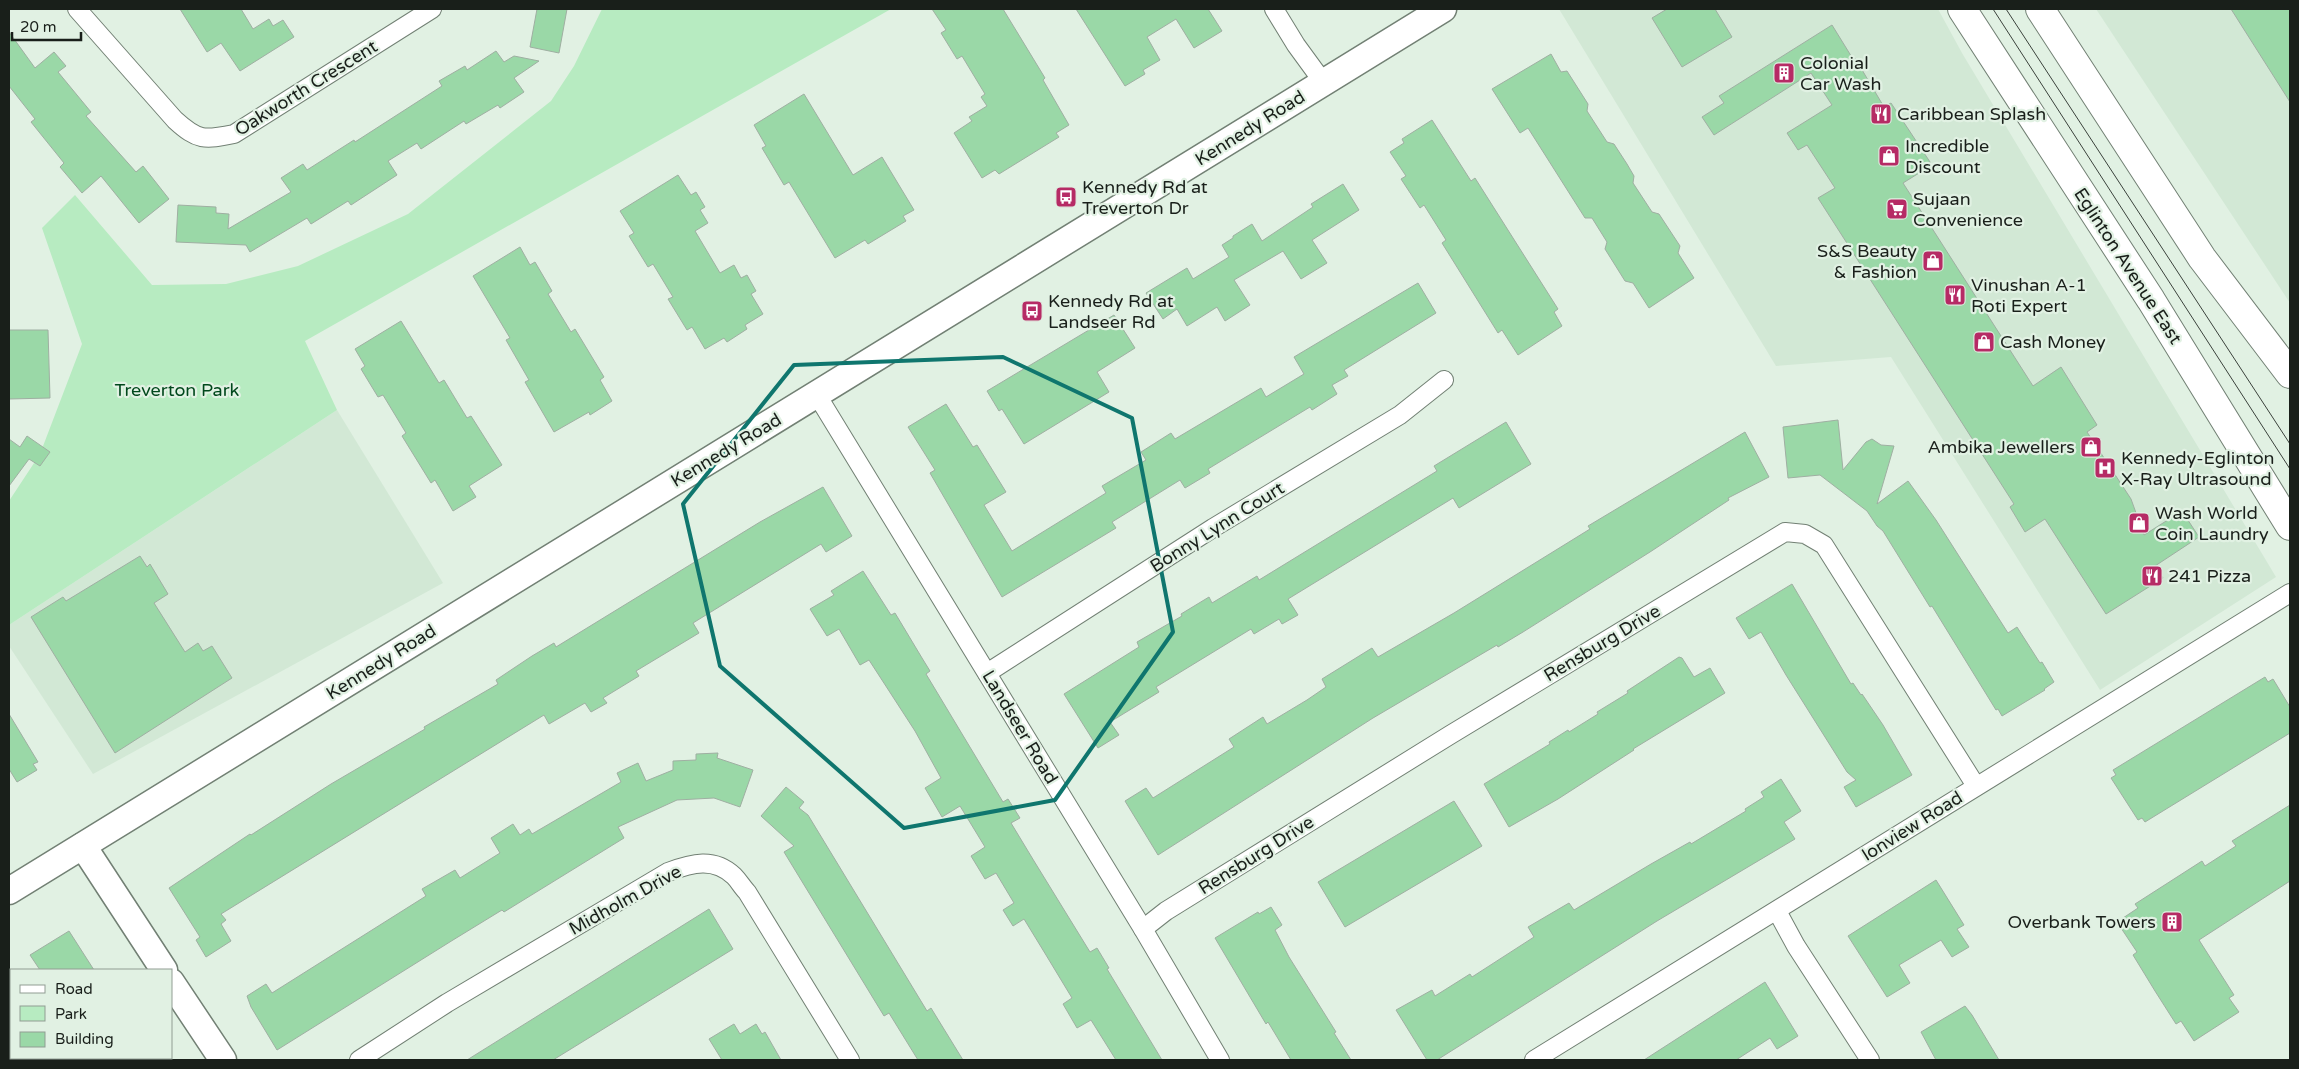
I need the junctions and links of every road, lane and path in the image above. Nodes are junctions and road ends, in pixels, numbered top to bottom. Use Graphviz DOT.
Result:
graph roads {
  1 [pos="77,9"];
  2 [pos="432,9"];
  3 [pos="1274,9"];
  4 [pos="1443,9"];
  5 [pos="1962,9"];
  6 [pos="2040,9"];
  7 [pos="1323,82"];
  8 [pos="2290,374"];
  9 [pos="1444,380"];
  10 [pos="817,395"];
  11 [pos="2290,526"];
  12 [pos="2290,594"];
  13 [pos="987,673"];
  14 [pos="1976,786"];
  15 [pos="83,846"];
  16 [pos="9,891"];
  17 [pos="1777,911"];
  18 [pos="1143,929"];
  19 [pos="163,969"];
  20 [pos="172,984"];
  21 [pos="223,1060"];
  22 [pos="359,1060"];
  23 [pos="850,1060"];
  24 [pos="1220,1060"];
  25 [pos="1534,1060"];
  26 [pos="1870,1060"];
  1 -- 2 [label="street, Oakworth Crescent"];
  3 -- 7 [label="street"];
  4 -- 7 [label="main road, Kennedy Road"];
  5 -- 11 [label="main road, Eglinton Avenue East"];
  6 -- 8 [label="main road"];
  7 -- 10 [label="main road, Kennedy Road"];
  9 -- 13 [label="street, Bonny Lynn Court"];
  10 -- 13 [label="street, Landseer Road"];
  10 -- 15 [label="main road, Kennedy Road"];
  12 -- 14 [label="street, Ionview Road"];
  13 -- 18 [label="street, Landseer Road"];
  14 -- 17 [label="street, Ionview Road"];
  14 -- 18 [label="street, Rensburg Drive"];
  15 -- 16 [label="main road, Kennedy Road"];
  15 -- 19 [label="main road"];
  17 -- 25 [label="street, Ionview Road"];
  17 -- 26 [label="street"];
  18 -- 24 [label="street, Landseer Road"];
  20 -- 21 [label="main road"];
  22 -- 23 [label="street, Midholm Drive"];
}
